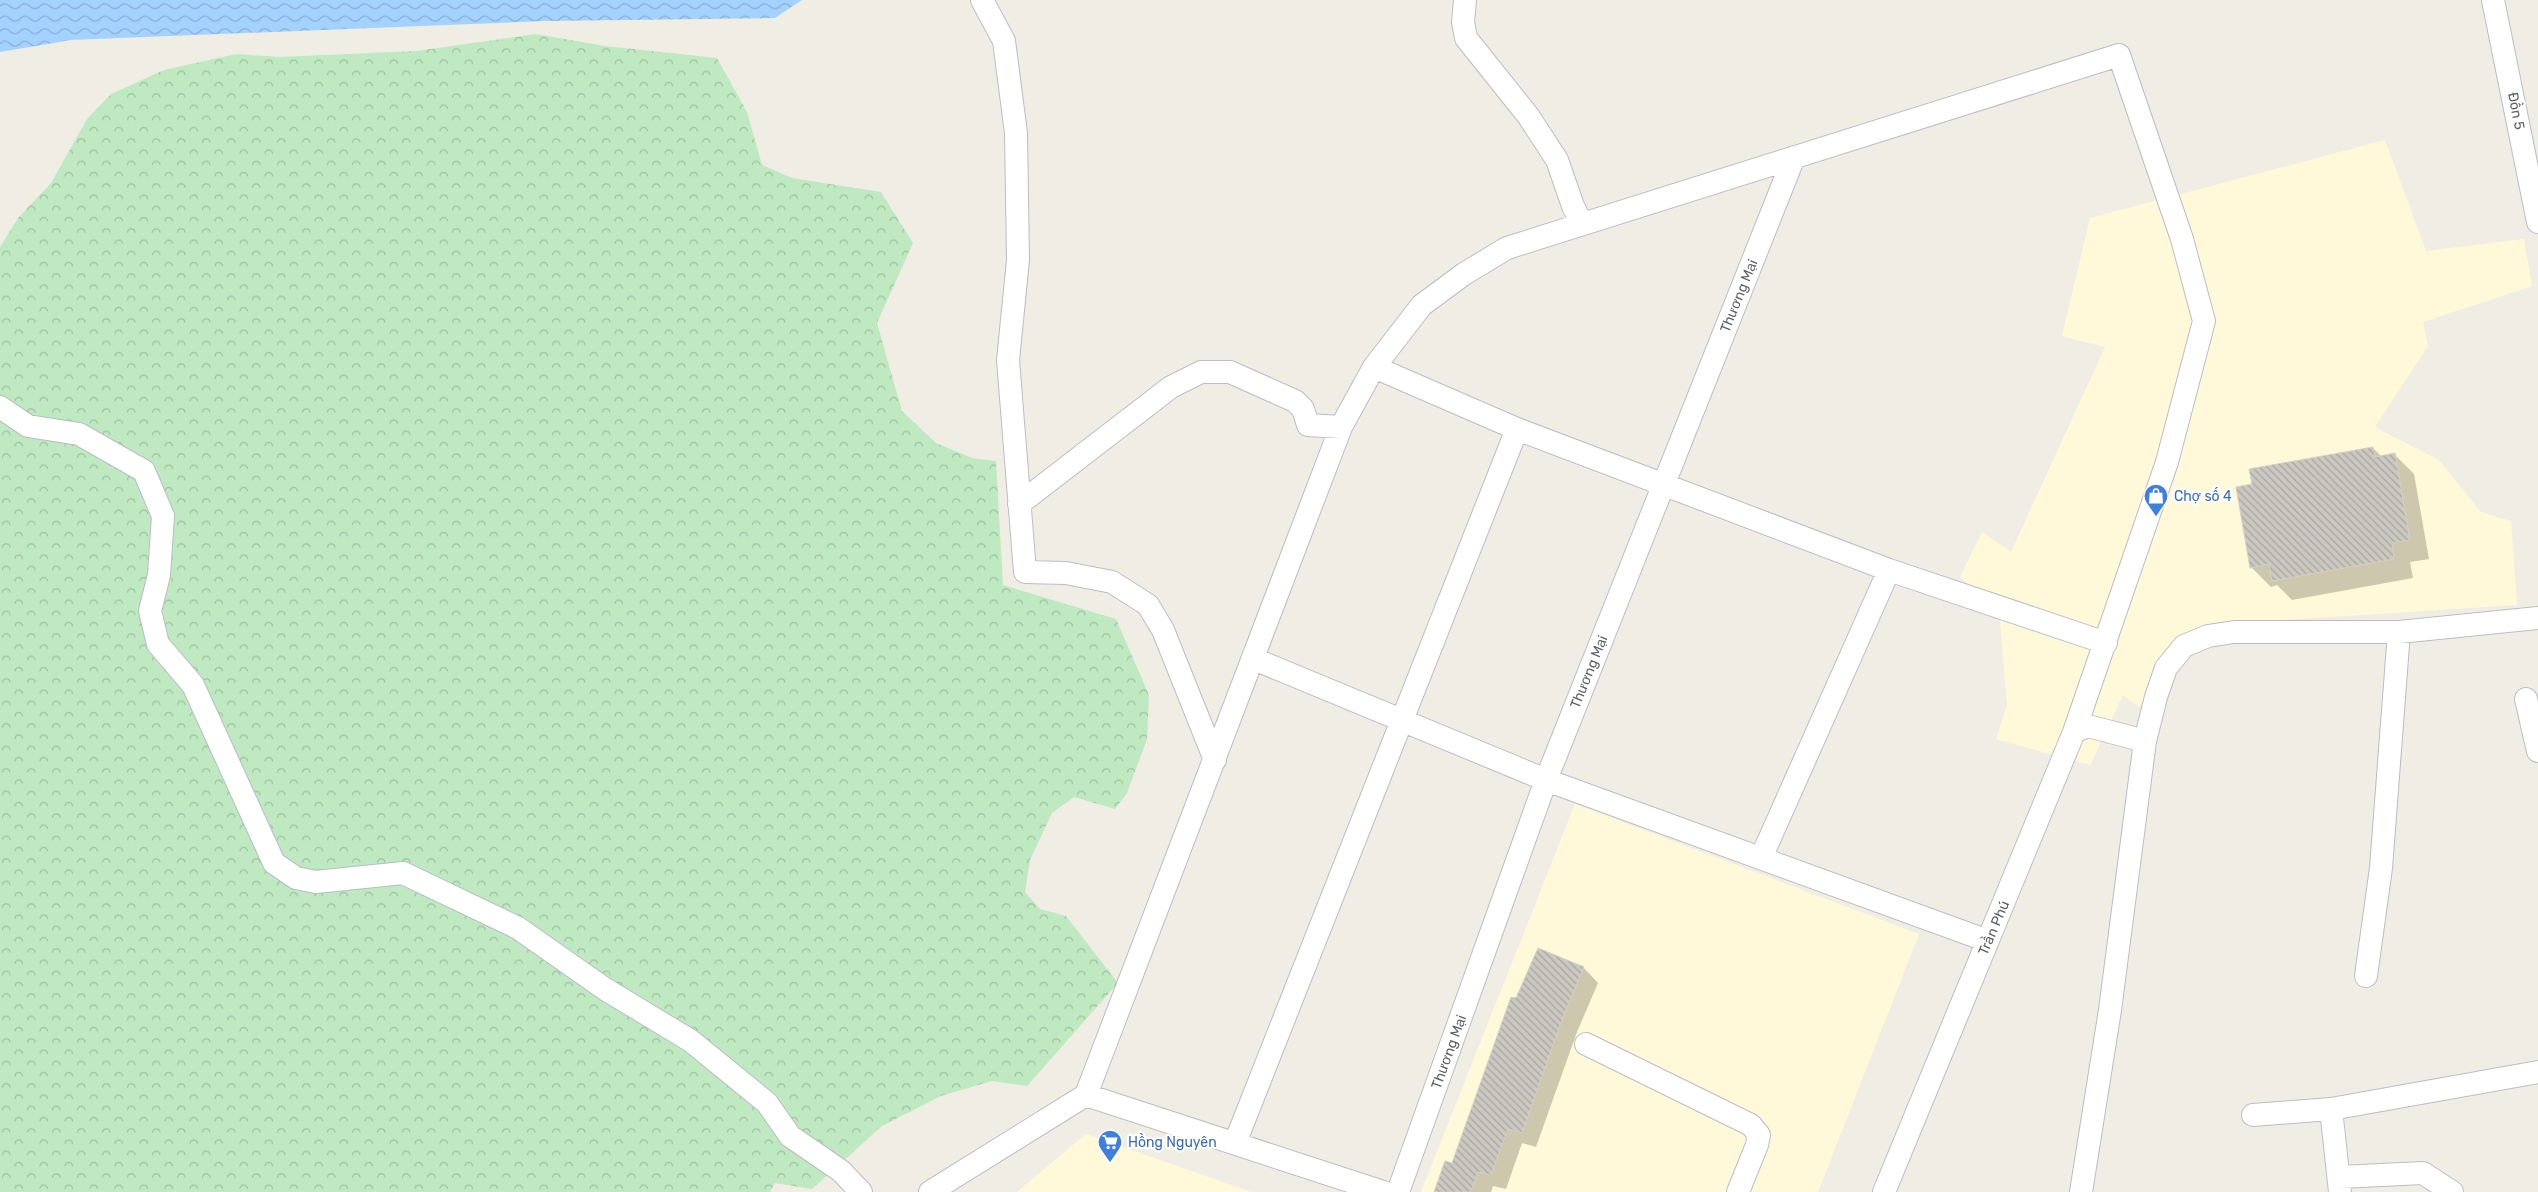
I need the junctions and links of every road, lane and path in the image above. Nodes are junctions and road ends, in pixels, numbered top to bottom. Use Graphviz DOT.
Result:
graph roads {
  1 [pos="982,0"];
  2 [pos="1465,0"];
  3 [pos="2493,0"];
  4 [pos="1794,157"];
  5 [pos="2538,222"];
  6 [pos="1582,224"];
  7 [pos="1374,367"];
  8 [pos="0,407"];
  9 [pos="1341,427"];
  10 [pos="1517,429"];
  11 [pos="1664,485"];
  12 [pos="1019,504"];
  13 [pos="1889,570"];
  14 [pos="2538,618"];
  15 [pos="2398,632"];
  16 [pos="2106,643"];
  17 [pos="1254,659"];
  18 [pos="2526,699"];
  19 [pos="1402,719"];
  20 [pos="2074,732"];
  21 [pos="2145,741"];
  22 [pos="2538,751"];
  23 [pos="1215,760"];
  24 [pos="1546,780"];
  25 [pos="1761,858"];
  26 [pos="1988,941"];
  27 [pos="2366,976"];
  28 [pos="1586,1044"];
  29 [pos="2538,1072"];
  30 [pos="1086,1095"];
  31 [pos="2331,1109"];
  32 [pos="2253,1115"];
  33 [pos="1234,1143"];
  34 [pos="2340,1184"];
  35 [pos="861,1192"];
  36 [pos="930,1192"];
  37 [pos="1383,1192"];
  38 [pos="1398,1192"];
  39 [pos="1738,1192"];
  40 [pos="1884,1192"];
  41 [pos="2081,1192"];
  42 [pos="2452,1192"];
  1 -- 12 [label="street"];
  2 -- 6 [label="street"];
  3 -- 5 [label="street, Đồn 5"];
  4 -- 6 [label="street"];
  4 -- 11 [label="street, Thương Mại"];
  4 -- 16 [label="street, Trần Phú"];
  6 -- 7 [label="street"];
  7 -- 9 [label="street"];
  7 -- 10 [label="street"];
  8 -- 35 [label="street"];
  9 -- 12 [label="street"];
  9 -- 17 [label="street"];
  10 -- 11 [label="street"];
  10 -- 19 [label="street"];
  11 -- 13 [label="street"];
  11 -- 24 [label="street, Thương Mại"];
  12 -- 23 [label="street"];
  13 -- 16 [label="street"];
  13 -- 25 [label="street"];
  14 -- 15 [label="street"];
  15 -- 21 [label="street"];
  15 -- 27 [label="street"];
  16 -- 20 [label="street, Trần Phú"];
  17 -- 19 [label="street"];
  17 -- 23 [label="street"];
  18 -- 22 [label="street"];
  19 -- 24 [label="street"];
  19 -- 33 [label="street"];
  20 -- 21 [label="street"];
  20 -- 26 [label="street, Trần Phú"];
  21 -- 41 [label="street"];
  23 -- 30 [label="street"];
  24 -- 25 [label="street"];
  24 -- 38 [label="street, Thương Mại"];
  25 -- 26 [label="street"];
  26 -- 40 [label="street, Trần Phú"];
  28 -- 39 [label="street"];
  29 -- 31 [label="street"];
  30 -- 33 [label="street"];
  30 -- 36 [label="street"];
  31 -- 32 [label="street"];
  31 -- 34 [label="street"];
  33 -- 37 [label="street"];
  34 -- 42 [label="street"];
}
